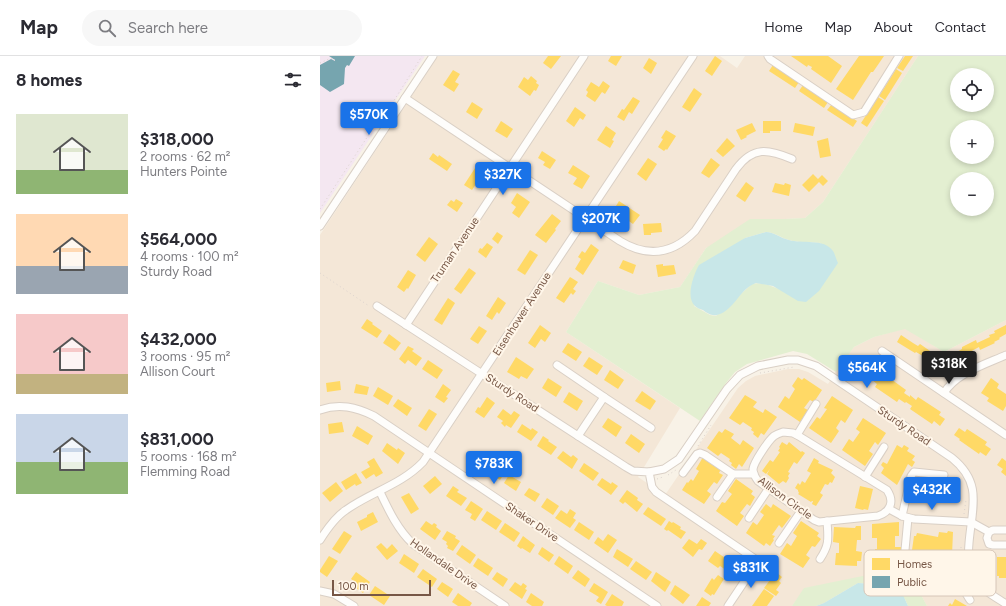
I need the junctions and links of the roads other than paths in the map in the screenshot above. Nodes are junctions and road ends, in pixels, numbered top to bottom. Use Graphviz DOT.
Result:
graph roads {
  1 [pos="433,56"];
  2 [pos="584,56"];
  3 [pos="693,56"];
  4 [pos="768,56"];
  5 [pos="899,56"];
  6 [pos="405,98"];
  7 [pos="792,159"];
  8 [pos="510,168"];
  9 [pos="585,218"];
  10 [pos="320,226"];
  11 [pos="377,306"];
  12 [pos="406,325"];
  13 [pos="882,351"];
  14 [pos="1006,354"];
  15 [pos="557,366"];
  16 [pos="483,374"];
  17 [pos="944,393"];
  18 [pos="604,397"];
  19 [pos="816,404"];
  20 [pos="320,410"];
  21 [pos="650,428"];
  22 [pos="1005,433"];
  23 [pos="797,435"];
  24 [pos="578,436"];
  25 [pos="884,447"];
  26 [pos="430,453"];
  27 [pos="682,471"];
  28 [pos="649,472"];
  29 [pos="733,474"];
  30 [pos="754,474"];
  31 [pos="944,475"];
  32 [pos="865,477"];
  33 [pos="769,488"];
  34 [pos="380,492"];
  35 [pos="716,497"];
  36 [pos="889,509"];
  37 [pos="801,511"];
  38 [pos="905,517"];
  39 [pos="749,518"];
  40 [pos="827,521"];
  41 [pos="967,522"];
  42 [pos="1006,530"];
  43 [pos="989,532"];
  44 [pos="320,540"];
  45 [pos="779,543"];
  46 [pos="1006,545"];
  47 [pos="905,550"];
  48 [pos="968,550"];
  49 [pos="820,559"];
  50 [pos="320,591"];
  51 [pos="967,596"];
  52 [pos="995,596"];
  53 [pos="970,600"];
  54 [pos="1006,604"];
  55 [pos="354,606"];
  56 [pos="505,606"];
  57 [pos="657,606"];
  58 [pos="728,606"];
  1 -- 6 [label="street"];
  2 -- 8 [label="street, Truman Avenue"];
  3 -- 9 [label="street, Eisenhower Avenue"];
  4 -- 5 [label="street"];
  6 -- 8 [label="street"];
  6 -- 10 [label="street"];
  7 -- 9 [label="street"];
  8 -- 9 [label="street"];
  8 -- 12 [label="street, Truman Avenue"];
  9 -- 16 [label="street, Eisenhower Avenue"];
  11 -- 12 [label="street, Sturdy Road"];
  12 -- 16 [label="street, Sturdy Road"];
  13 -- 17 [label="street"];
  14 -- 17 [label="street"];
  15 -- 18 [label="street"];
  16 -- 24 [label="street, Sturdy Road"];
  16 -- 26 [label="street, Eisenhower Avenue"];
  17 -- 22 [label="street"];
  18 -- 21 [label="street"];
  18 -- 24 [label="street"];
  19 -- 23 [label="street"];
  20 -- 26 [label="street, Shaker Drive"];
  23 -- 30 [label="street, Allison Circle"];
  23 -- 32 [label="street, Allison Circle"];
  24 -- 28 [label="street, Sturdy Road"];
  25 -- 32 [label="street"];
  26 -- 34 [label="street, Eisenhower Avenue"];
  26 -- 57 [label="street, Shaker Drive"];
  27 -- 29 [label="street"];
  28 -- 41 [label="street, Sturdy Road"];
  28 -- 58 [label="street"];
  29 -- 30 [label="street"];
  29 -- 35 [label="street"];
  30 -- 33 [label="street, Allison Circle"];
  31 -- 38 [label="street"];
  32 -- 36 [label="street, Allison Circle"];
  33 -- 37 [label="street, Allison Circle"];
  33 -- 39 [label="street"];
  34 -- 44 [label="street, Eisenhower Avenue"];
  34 -- 56 [label="street, Hollandale Drive"];
  36 -- 38 [label="street"];
  36 -- 40 [label="street, Allison Circle"];
  37 -- 40 [label="street, Allison Circle"];
  37 -- 45 [label="street"];
  38 -- 41 [label="street"];
  38 -- 47 [label="street"];
  40 -- 49 [label="street"];
  41 -- 43 [label="street"];
  41 -- 48 [label="street, Sturdy Road"];
  42 -- 43 [label="street"];
  43 -- 46 [label="street"];
  50 -- 55 [label="street"];
  51 -- 53 [label="street"];
  52 -- 54 [label="street, Sturdy Road"];
}
